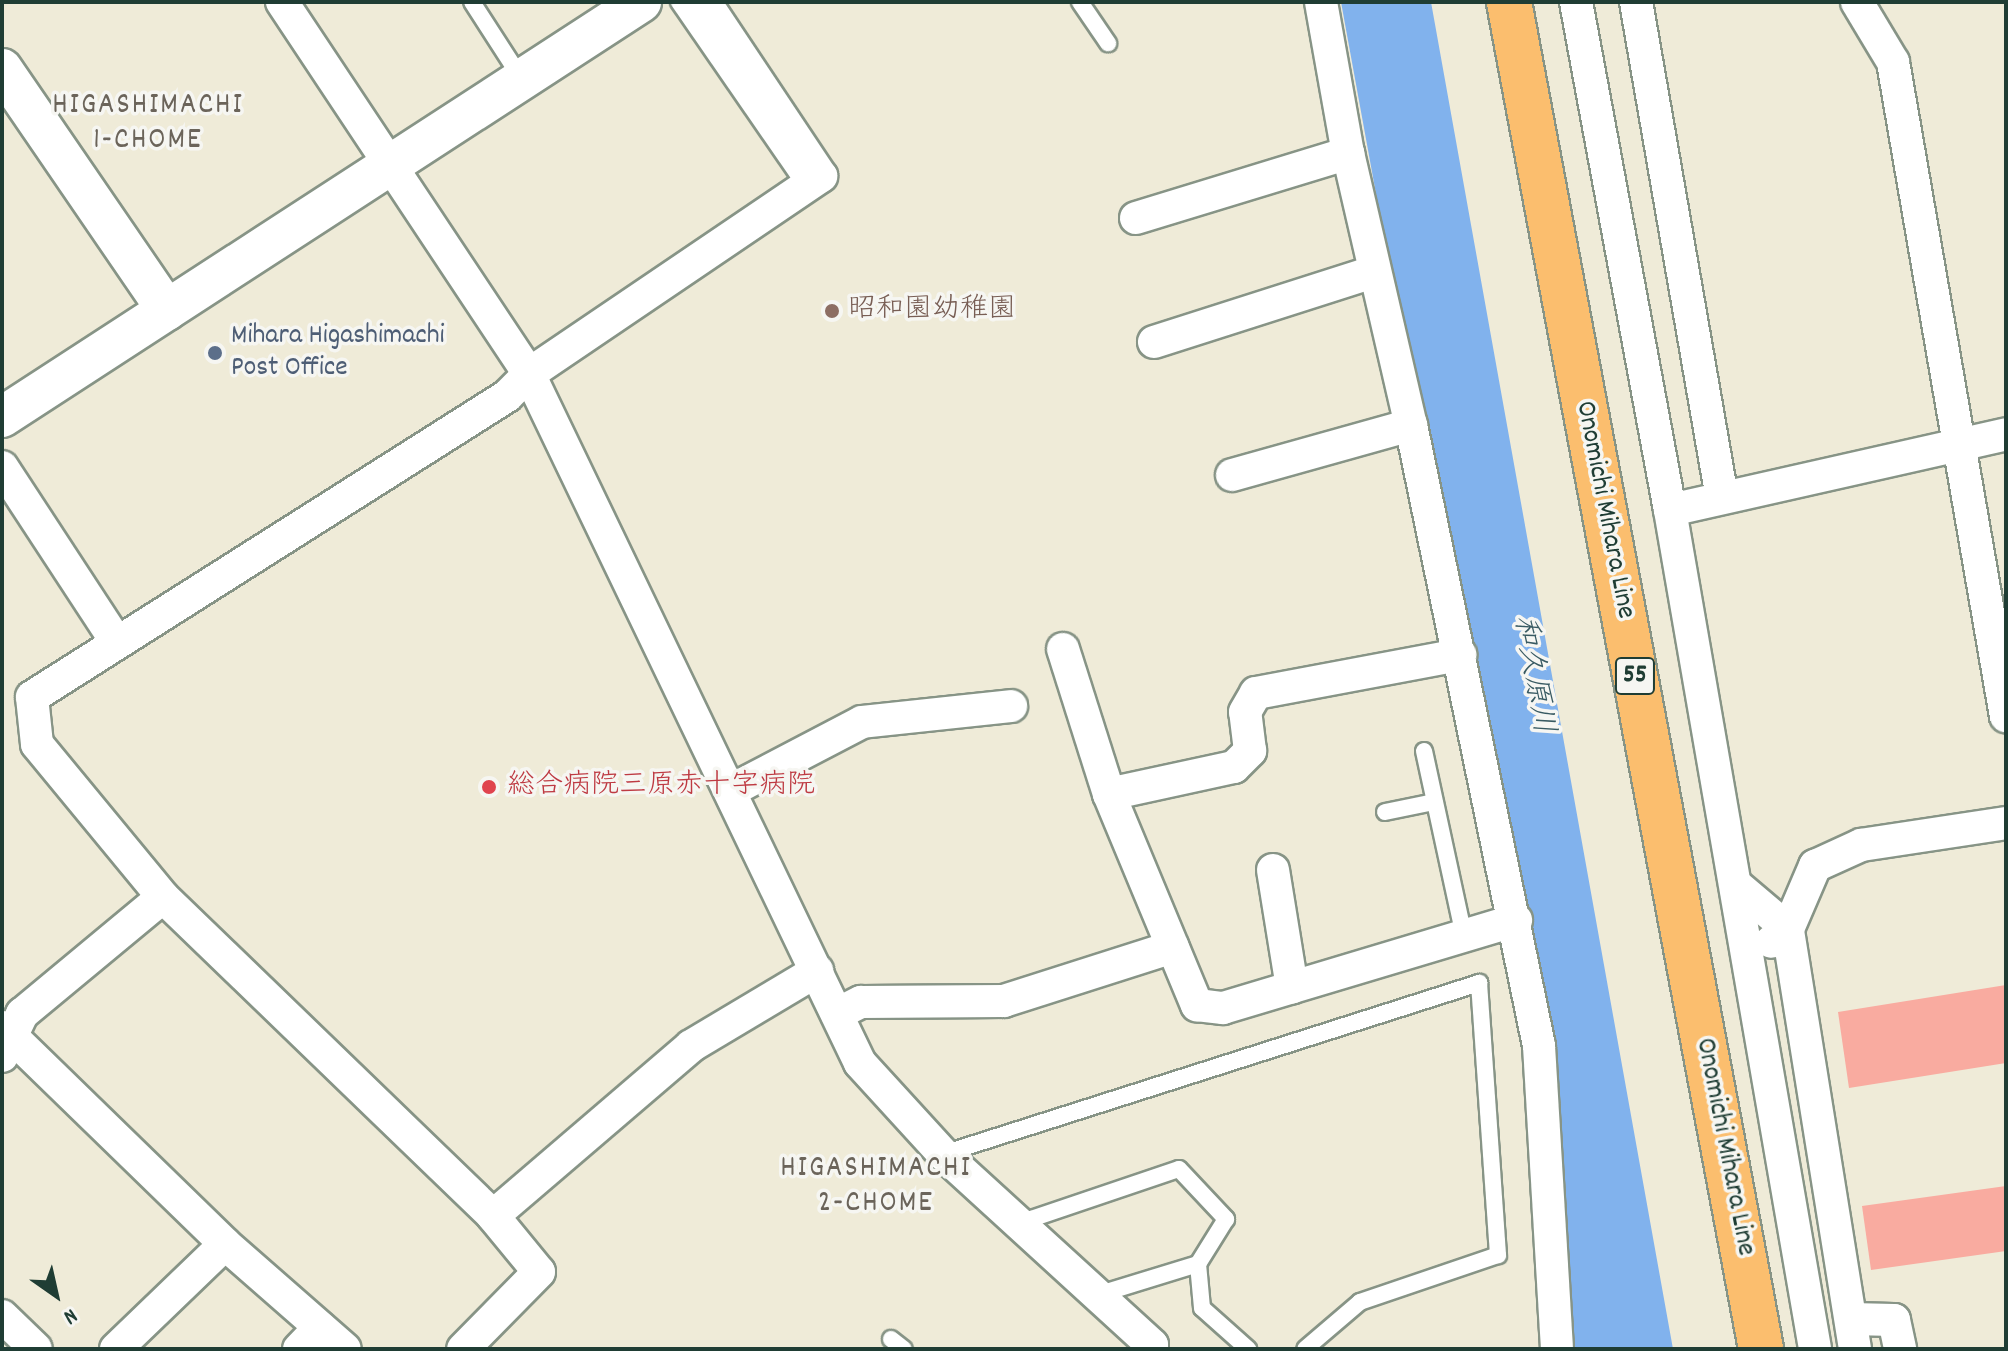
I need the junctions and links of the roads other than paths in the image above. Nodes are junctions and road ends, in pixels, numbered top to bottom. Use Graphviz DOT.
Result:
graph roads {
  1 [pos="282,2"];
  2 [pos="472,2"];
  3 [pos="641,2"];
  4 [pos="679,2"];
  5 [pos="705,2"];
  6 [pos="1080,2"];
  7 [pos="1321,2"];
  8 [pos="1509,2"];
  9 [pos="1636,2"];
  10 [pos="1857,2"];
  11 [pos="1580,4"];
  12 [pos="1108,43"];
  13 [pos="2,69"];
  14 [pos="522,80"];
  15 [pos="1348,153"];
  16 [pos="391,165"];
  17 [pos="806,186"];
  18 [pos="1136,218"];
  19 [pos="1373,272"];
  20 [pos="167,310"];
  21 [pos="1154,342"];
  22 [pos="529,374"];
  23 [pos="2,417"];
  24 [pos="1411,425"];
  25 [pos="2006,434"];
  26 [pos="1958,444"];
  27 [pos="2,467"];
  28 [pos="1232,475"];
  29 [pos="1722,498"];
  30 [pos="1670,510"];
  31 [pos="117,643"];
  32 [pos="1063,649"];
  33 [pos="1460,655"];
  34 [pos="1011,706"];
  35 [pos="2006,716"];
  36 [pos="1424,751"];
  37 [pos="730,791"];
  38 [pos="1109,794"];
  39 [pos="1434,802"];
  40 [pos="1385,812"];
  41 [pos="2006,823"];
  42 [pos="1273,870"];
  43 [pos="1736,885"];
  44 [pos="163,897"];
  45 [pos="1516,920"];
  46 [pos="1788,929"];
  47 [pos="1464,936"];
  48 [pos="1173,947"];
  49 [pos="1749,958"];
  50 [pos="817,971"];
  51 [pos="1292,987"];
  52 [pos="837,1014"];
  53 [pos="5,1040"];
  54 [pos="943,1154"];
  55 [pos="493,1216"];
  56 [pos="1025,1228"];
  57 [pos="225,1244"];
  58 [pos="1198,1264"];
  59 [pos="1097,1295"];
  60 [pos="2,1316"];
  61 [pos="1853,1334"];
  62 [pos="309,1338"];
  63 [pos="36,1349"];
  64 [pos="116,1349"];
  65 [pos="345,1349"];
  66 [pos="463,1349"];
  67 [pos="1149,1349"];
  68 [pos="1248,1349"];
  69 [pos="1305,1349"];
  70 [pos="1557,1349"];
  71 [pos="1761,1349"];
  72 [pos="1815,1349"];
  73 [pos="1900,1349"];
  1 -- 16 [label="street"];
  2 -- 14 [label="lane"];
  3 -- 14 [label="street"];
  4 -- 17 [label="lane"];
  5 -- 17 [label="street"];
  6 -- 12 [label="lane"];
  7 -- 15 [label="street"];
  8 -- 71 [label="main road, Onomichi Mihara Line / 55"];
  9 -- 29 [label="street"];
  10 -- 26 [label="street"];
  11 -- 30 [label="street"];
  13 -- 20 [label="street"];
  14 -- 16 [label="street"];
  15 -- 18 [label="street"];
  15 -- 19 [label="street"];
  16 -- 20 [label="street"];
  16 -- 22 [label="street"];
  17 -- 22 [label="street"];
  19 -- 21 [label="street"];
  19 -- 24 [label="street"];
  20 -- 23 [label="street"];
  22 -- 31 [label="street"];
  22 -- 37 [label="street"];
  24 -- 28 [label="street"];
  24 -- 33 [label="street"];
  25 -- 26 [label="street"];
  26 -- 29 [label="street"];
  26 -- 35 [label="street"];
  27 -- 31 [label="street"];
  29 -- 30 [label="street"];
  30 -- 43 [label="street"];
  31 -- 44 [label="street"];
  32 -- 38 [label="street"];
  33 -- 38 [label="street"];
  33 -- 45 [label="street"];
  34 -- 37 [label="street"];
  36 -- 39 [label="lane"];
  37 -- 50 [label="street"];
  38 -- 48 [label="street"];
  39 -- 40 [label="lane"];
  39 -- 47 [label="lane"];
  41 -- 46 [label="street"];
  42 -- 51 [label="street"];
  43 -- 46 [label="street"];
  43 -- 49 [label="street"];
  44 -- 53 [label="street"];
  44 -- 55 [label="street"];
  45 -- 47 [label="street"];
  45 -- 70 [label="street"];
  46 -- 49 [label="street"];
  46 -- 61 [label="street"];
  47 -- 51 [label="street"];
  48 -- 51 [label="street"];
  48 -- 52 [label="street"];
  49 -- 72 [label="street"];
  50 -- 52 [label="street"];
  50 -- 55 [label="street"];
  52 -- 54 [label="street"];
  53 -- 57 [label="street"];
  54 -- 56 [label="street"];
  54 -- 69 [label="lane"];
  55 -- 66 [label="street"];
  56 -- 58 [label="lane"];
  56 -- 59 [label="street"];
  57 -- 62 [label="street"];
  57 -- 64 [label="street"];
  58 -- 59 [label="lane"];
  58 -- 68 [label="lane"];
  59 -- 67 [label="street"];
  60 -- 63 [label="street"];
  61 -- 73 [label="street"];
  62 -- 65 [label="street"];
}
